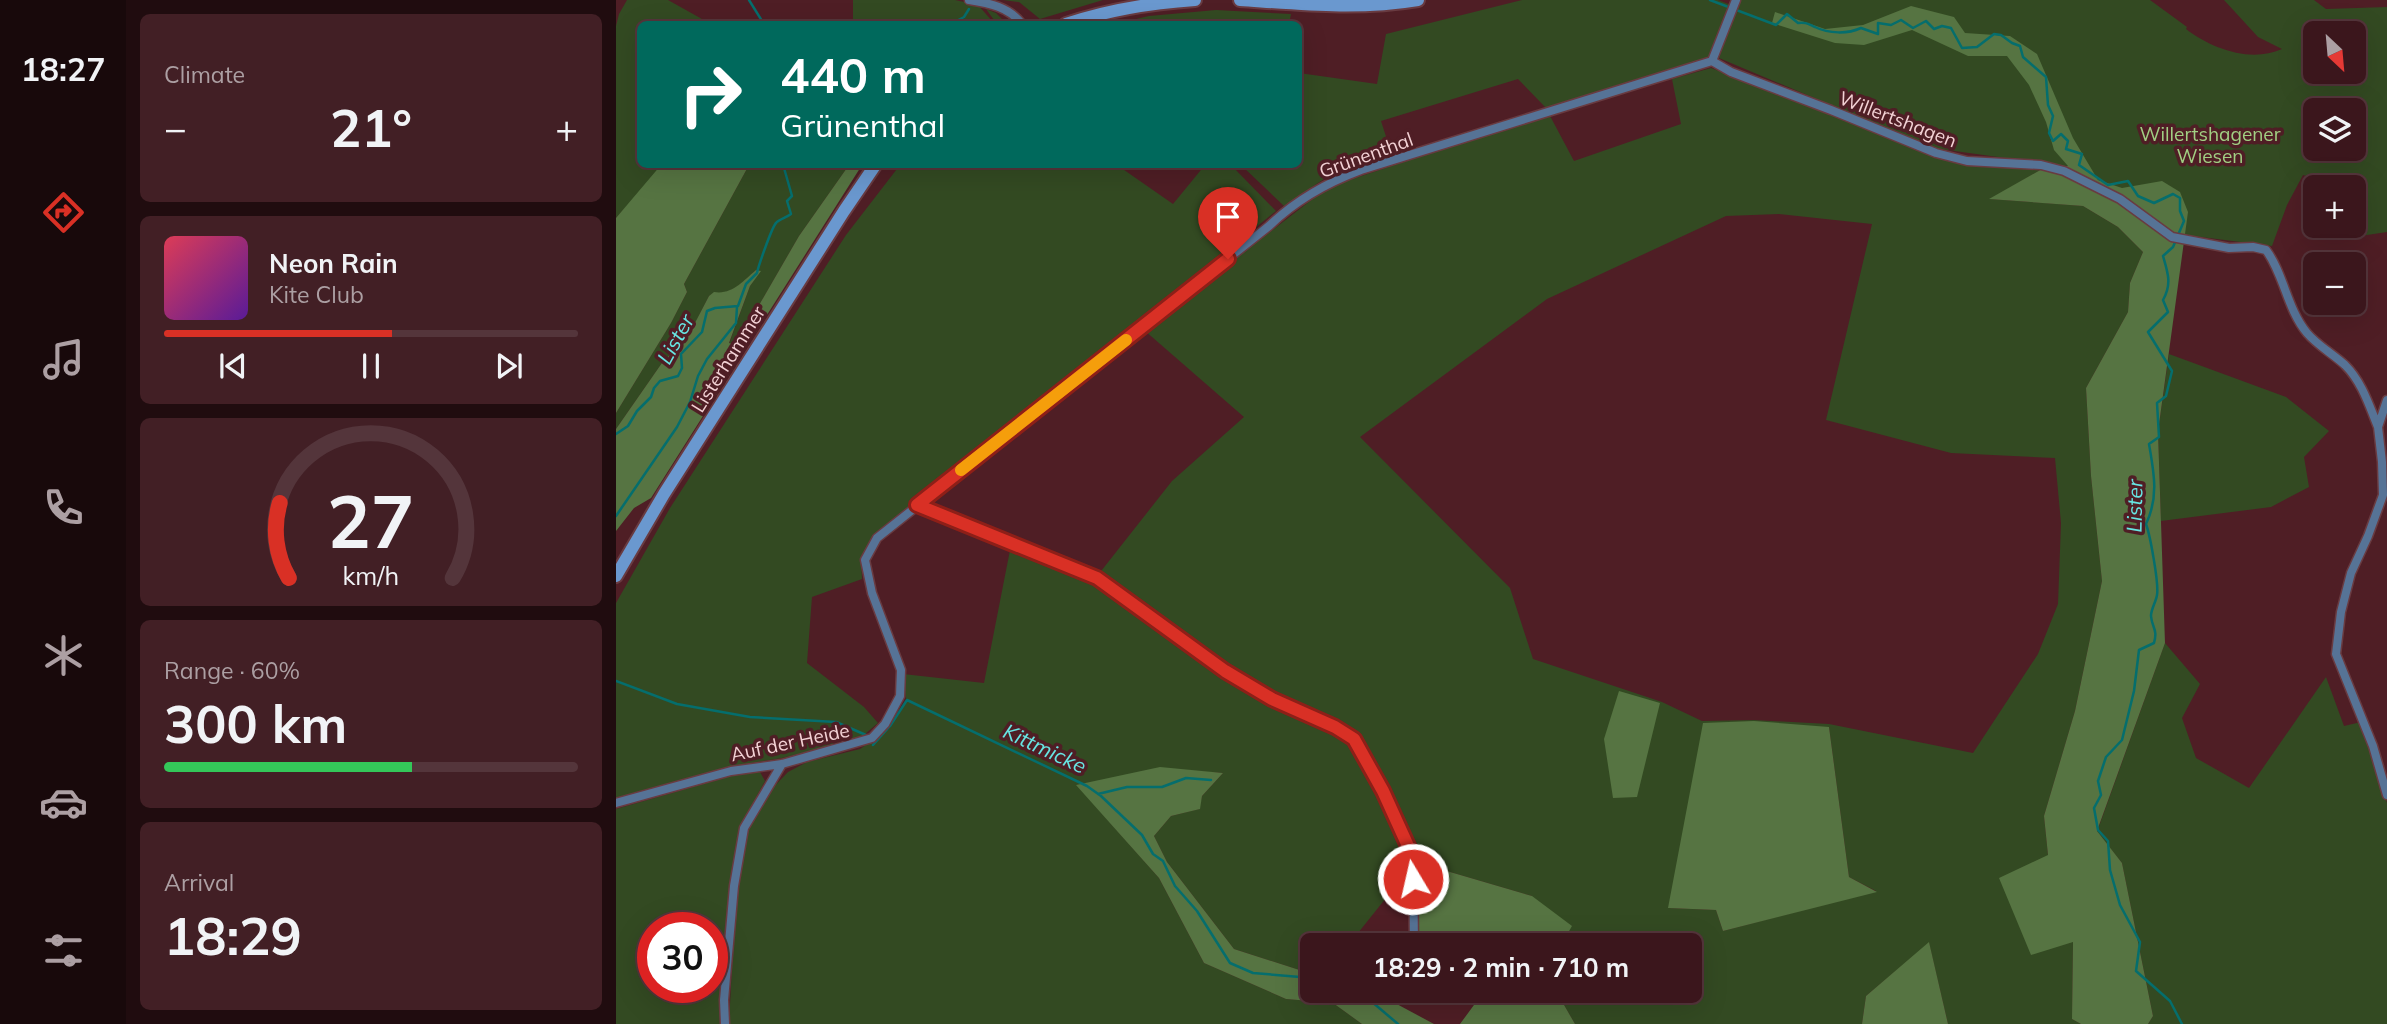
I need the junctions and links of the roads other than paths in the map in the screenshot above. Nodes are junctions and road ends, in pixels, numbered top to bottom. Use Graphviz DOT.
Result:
graph roads {
  1 [pos="969,0"];
  2 [pos="1195,0"];
  3 [pos="1240,0"];
  4 [pos="1418,0"];
  5 [pos="1734,6"];
  6 [pos="1019,21"];
  7 [pos="1077,21"];
  8 [pos="1712,61"];
  9 [pos="873,168"];
  10 [pos="2387,400"];
  11 [pos="2378,427"];
  12 [pos="917,505"];
  13 [pos="616,576"];
  14 [pos="782,764"];
  15 [pos="2387,795"];
  16 [pos="616,803"];
  17 [pos="1414,933"];
  18 [pos="724,1024"];
  1 -- 6 [label="street"];
  2 -- 7 [label="main road"];
  3 -- 4 [label="main road"];
  5 -- 8 [label="street"];
  8 -- 11 [label="street, Willertshagen"];
  8 -- 12 [label="street, Grünenthal"];
  9 -- 13 [label="main road, Listerhammer"];
  10 -- 11 [label="street"];
  11 -- 15 [label="street"];
  12 -- 14 [label="street, Auf der Heide"];
  12 -- 17 [label="street"];
  14 -- 16 [label="street, Auf der Heide"];
  14 -- 18 [label="street"];
}
